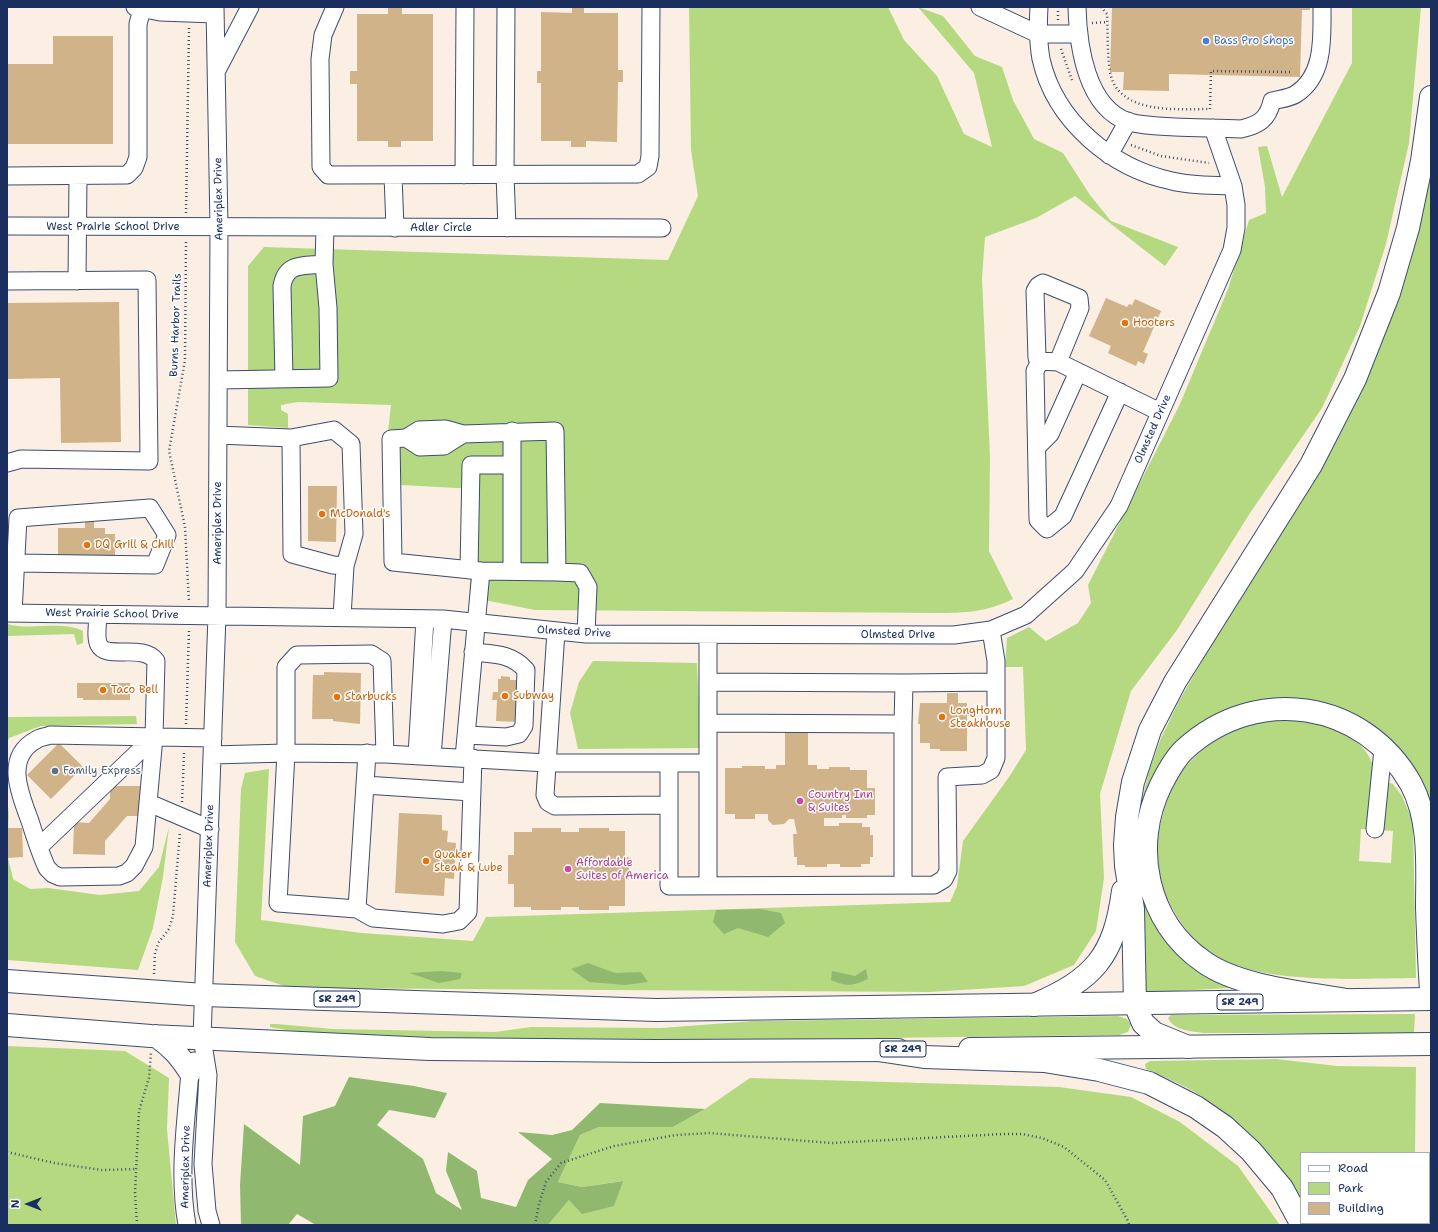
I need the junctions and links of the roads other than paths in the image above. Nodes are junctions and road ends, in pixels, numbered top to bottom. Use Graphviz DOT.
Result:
graph roads {
  1 [pos="250,7"];
  2 [pos="335,7"];
  3 [pos="465,7"];
  4 [pos="506,7"];
  5 [pos="651,7"];
  6 [pos="980,7"];
  7 [pos="1038,7"];
  8 [pos="1077,7"];
  9 [pos="1322,7"];
  10 [pos="138,8"];
  11 [pos="215,11"];
  12 [pos="1038,34"];
  13 [pos="1078,34"];
  14 [pos="216,72"];
  15 [pos="1431,97"];
  16 [pos="1128,121"];
  17 [pos="1213,128"];
  18 [pos="1109,155"];
  19 [pos="505,174"];
  20 [pos="464,175"];
  21 [pos="7,176"];
  22 [pos="78,176"];
  23 [pos="393,176"];
  24 [pos="1232,186"];
  25 [pos="7,226"];
  26 [pos="76,227"];
  27 [pos="220,227"];
  28 [pos="325,227"];
  29 [pos="395,228"];
  30 [pos="507,228"];
  31 [pos="662,228"];
  32 [pos="324,264"];
  33 [pos="77,280"];
  34 [pos="7,281"];
  35 [pos="1040,361"];
  36 [pos="1058,362"];
  37 [pos="1078,372"];
  38 [pos="284,379"];
  39 [pos="218,380"];
  40 [pos="1120,392"];
  41 [pos="1160,412"];
  42 [pos="512,432"];
  43 [pos="218,435"];
  44 [pos="291,438"];
  45 [pos="1037,447"];
  46 [pos="7,463"];
  47 [pos="512,466"];
  48 [pos="16,563"];
  49 [pos="345,566"];
  50 [pos="475,570"];
  51 [pos="512,571"];
  52 [pos="557,572"];
  53 [pos="10,613"];
  54 [pos="98,614"];
  55 [pos="217,615"];
  56 [pos="342,617"];
  57 [pos="425,619"];
  58 [pos="442,619"];
  59 [pos="476,624"];
  60 [pos="991,630"];
  61 [pos="556,632"];
  62 [pos="586,634"];
  63 [pos="708,635"];
  64 [pos="473,652"];
  65 [pos="708,682"];
  66 [pos="996,682"];
  67 [pos="904,683"];
  68 [pos="708,722"];
  69 [pos="903,724"];
  70 [pos="467,735"];
  71 [pos="154,737"];
  72 [pos="213,746"];
  73 [pos="1383,749"];
  74 [pos="286,753"];
  75 [pos="367,753"];
  76 [pos="385,754"];
  77 [pos="424,755"];
  78 [pos="469,758"];
  79 [pos="547,763"];
  80 [pos="669,763"];
  81 [pos="708,763"];
  82 [pos="365,785"];
  83 [pos="472,792"];
  84 [pos="149,803"];
  85 [pos="669,805"];
  86 [pos="210,829"];
  87 [pos="1375,829"];
  88 [pos="39,847"];
  89 [pos="1126,866"];
  90 [pos="903,885"];
  91 [pos="708,886"];
  92 [pos="357,909"];
  93 [pos="7,981"];
  94 [pos="1431,990"];
  95 [pos="204,995"];
  96 [pos="1431,999"];
  97 [pos="1346,1000"];
  98 [pos="1135,1004"];
  99 [pos="1034,1005"];
  100 [pos="7,1025"];
  101 [pos="154,1036"];
  102 [pos="202,1038"];
  103 [pos="1431,1044"];
  104 [pos="1188,1047"];
  105 [pos="878,1050"];
  106 [pos="190,1072"];
  107 [pos="1300,1221"];
  108 [pos="187,1225"];
  109 [pos="211,1225"];
  1 -- 14 [label="street"];
  2 -- 23 [label="street"];
  3 -- 20 [label="street"];
  4 -- 19 [label="street"];
  5 -- 19 [label="street"];
  6 -- 12 [label="street"];
  7 -- 12 [label="street"];
  8 -- 13 [label="street"];
  9 -- 17 [label="street"];
  10 -- 11 [label="street"];
  10 -- 22 [label="street"];
  11 -- 14 [label="street, Ameriplex Drive"];
  12 -- 13 [label="street"];
  12 -- 18 [label="street"];
  13 -- 16 [label="street"];
  14 -- 27 [label="street, Ameriplex Drive"];
  15 -- 89 [label="main road"];
  16 -- 17 [label="street"];
  16 -- 18 [label="street"];
  17 -- 24 [label="street, Olmsted Drive"];
  18 -- 24 [label="street"];
  19 -- 20 [label="street"];
  19 -- 30 [label="street"];
  20 -- 23 [label="street"];
  21 -- 22 [label="street"];
  22 -- 26 [label="street"];
  23 -- 29 [label="street"];
  24 -- 41 [label="street, Olmsted Drive"];
  25 -- 26 [label="street, West Prairie School Drive"];
  26 -- 27 [label="street, West Prairie School Drive"];
  26 -- 33 [label="street"];
  27 -- 28 [label="street, Adler Circle"];
  27 -- 39 [label="street, Ameriplex Drive"];
  28 -- 29 [label="street, Adler Circle"];
  28 -- 32 [label="street"];
  29 -- 30 [label="street, Adler Circle"];
  30 -- 31 [label="street, Adler Circle"];
  32 -- 38 [label="street"];
  32 -- 38 [label="street"];
  33 -- 34 [label="street"];
  33 -- 46 [label="street"];
  35 -- 36 [label="street"];
  35 -- 36 [label="street"];
  35 -- 45 [label="street"];
  36 -- 37 [label="street"];
  37 -- 40 [label="street"];
  37 -- 45 [label="street"];
  38 -- 39 [label="street"];
  39 -- 43 [label="street, Ameriplex Drive"];
  40 -- 41 [label="street"];
  40 -- 45 [label="street"];
  41 -- 60 [label="street, Olmsted Drive"];
  42 -- 47 [label="street"];
  42 -- 50 [label="street"];
  42 -- 52 [label="street"];
  43 -- 44 [label="street"];
  43 -- 55 [label="street, Ameriplex Drive"];
  44 -- 49 [label="street"];
  44 -- 49 [label="street"];
  47 -- 50 [label="street"];
  47 -- 51 [label="street"];
  48 -- 48 [label="street"];
  48 -- 53 [label="street"];
  49 -- 56 [label="street"];
  50 -- 51 [label="street"];
  50 -- 59 [label="street"];
  51 -- 52 [label="street"];
  52 -- 62 [label="street"];
  53 -- 54 [label="street, West Prairie School Drive"];
  54 -- 55 [label="street, West Prairie School Drive"];
  54 -- 71 [label="street"];
  55 -- 56 [label="street, Olmsted Drive"];
  55 -- 72 [label="street, Ameriplex Drive"];
  56 -- 57 [label="street, Olmsted Drive"];
  57 -- 58 [label="street, Olmsted Drive"];
  57 -- 77 [label="street"];
  58 -- 59 [label="street, Olmsted Drive"];
  58 -- 77 [label="street"];
  59 -- 61 [label="street, Olmsted Drive"];
  59 -- 64 [label="street"];
  60 -- 63 [label="street, Olmsted Drive"];
  60 -- 66 [label="street"];
  61 -- 62 [label="street, Olmsted Drive"];
  61 -- 79 [label="street"];
  62 -- 63 [label="street, Olmsted Drive"];
  63 -- 65 [label="street"];
  64 -- 70 [label="street"];
  64 -- 70 [label="street"];
  65 -- 67 [label="street"];
  65 -- 68 [label="street"];
  66 -- 67 [label="street"];
  66 -- 90 [label="street"];
  67 -- 69 [label="street"];
  68 -- 69 [label="street"];
  68 -- 81 [label="street"];
  69 -- 90 [label="street"];
  70 -- 78 [label="street"];
  71 -- 72 [label="street"];
  71 -- 84 [label="street"];
  71 -- 88 [label="street"];
  71 -- 88 [label="street"];
  72 -- 74 [label="street"];
  72 -- 86 [label="street, Ameriplex Drive"];
  73 -- 87 [label="street"];
  73 -- 94 [label="main road"];
  73 -- 97 [label="main road"];
  74 -- 75 [label="street"];
  74 -- 76 [label="street"];
  74 -- 92 [label="street"];
  75 -- 76 [label="street"];
  75 -- 82 [label="street"];
  76 -- 77 [label="street"];
  77 -- 78 [label="street"];
  78 -- 79 [label="street"];
  78 -- 83 [label="street"];
  79 -- 80 [label="street"];
  79 -- 85 [label="street"];
  80 -- 81 [label="street"];
  80 -- 85 [label="street"];
  81 -- 91 [label="street"];
  82 -- 83 [label="street"];
  82 -- 92 [label="street"];
  83 -- 92 [label="street"];
  84 -- 86 [label="street"];
  84 -- 88 [label="street"];
  85 -- 91 [label="street"];
  86 -- 95 [label="street, Ameriplex Drive"];
  89 -- 98 [label="main road"];
  89 -- 99 [label="main road"];
  90 -- 91 [label="street"];
  93 -- 95 [label="main road, SR 249"];
  95 -- 99 [label="main road, SR 249"];
  95 -- 102 [label="street, Ameriplex Drive"];
  96 -- 97 [label="main road, SR 249"];
  97 -- 98 [label="main road, SR 249"];
  98 -- 99 [label="main road, SR 249"];
  98 -- 104 [label="main road"];
  100 -- 101 [label="main road, SR 249"];
  101 -- 102 [label="main road, SR 249"];
  101 -- 106 [label="main road"];
  102 -- 105 [label="main road, SR 249"];
  102 -- 106 [label="street, Ameriplex Drive"];
  102 -- 109 [label="street, Ameriplex Drive"];
  103 -- 104 [label="main road, SR 249"];
  104 -- 105 [label="main road, SR 249"];
  105 -- 107 [label="main road"];
  106 -- 108 [label="street, Ameriplex Drive"];
}
